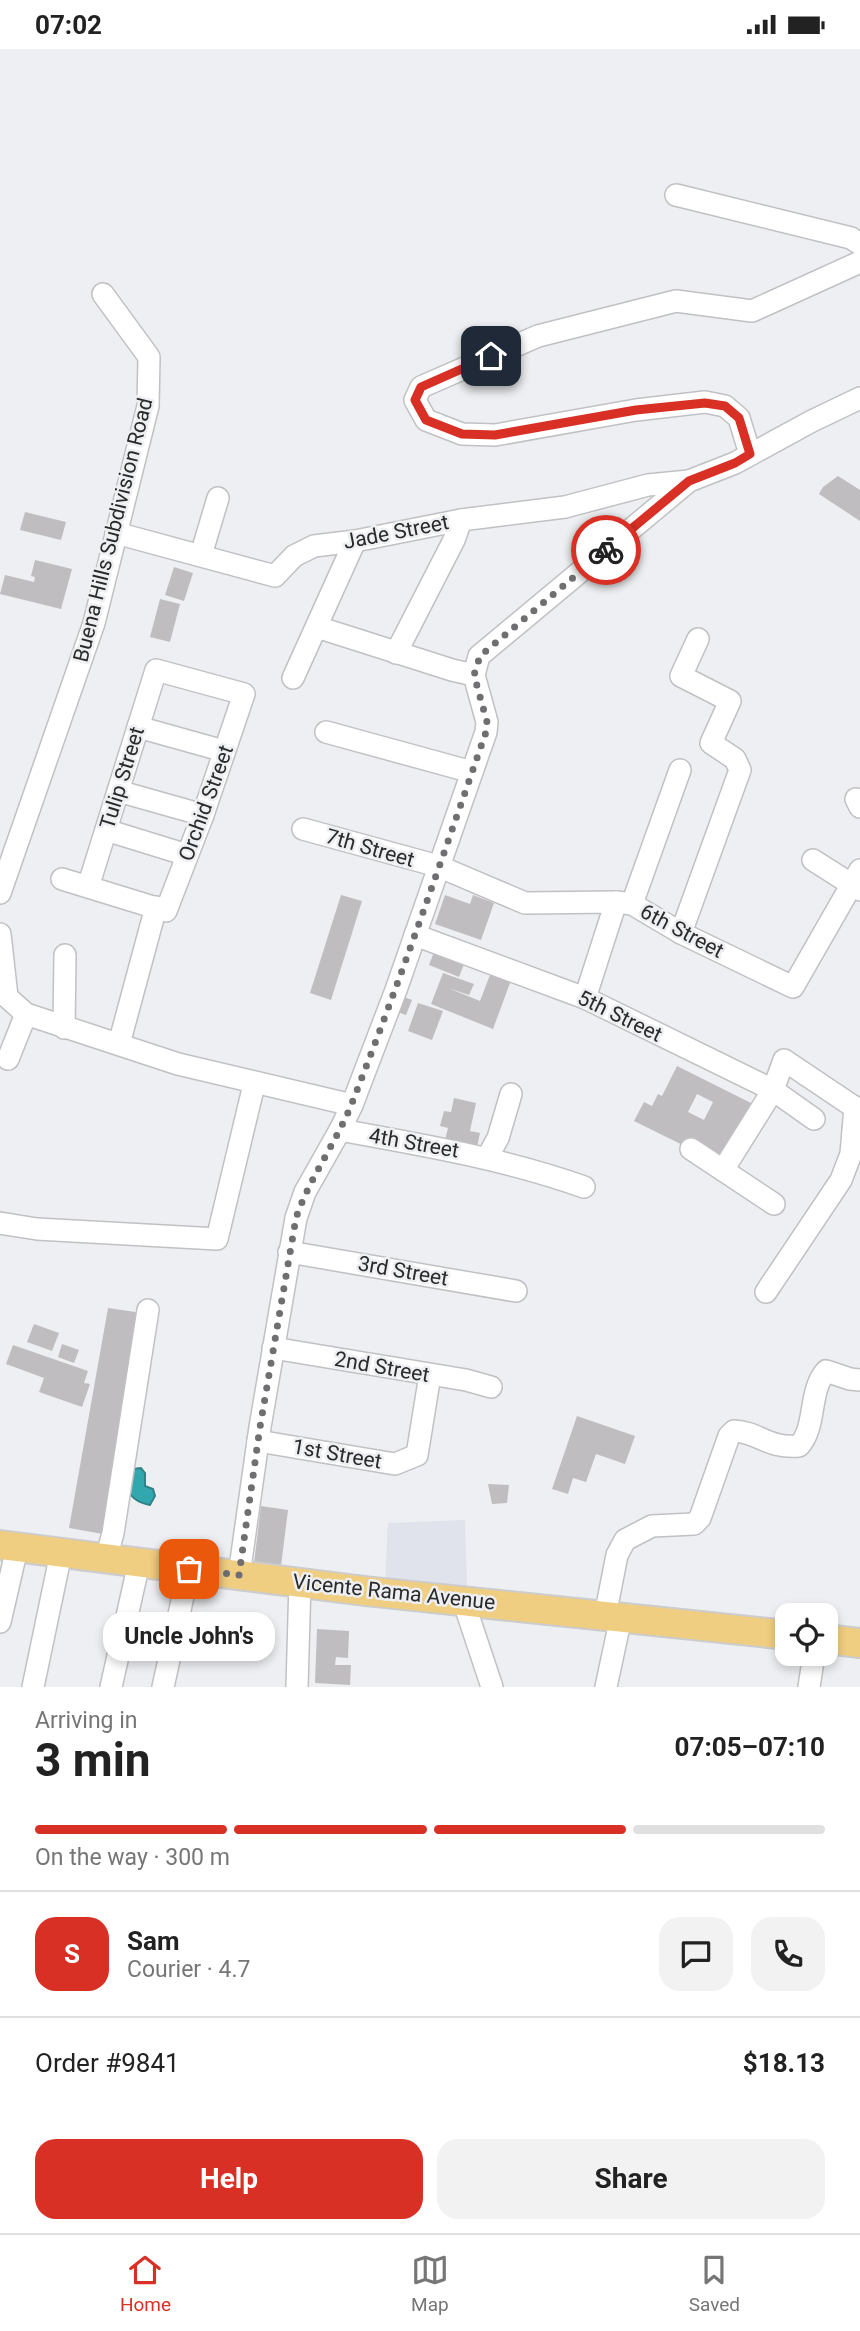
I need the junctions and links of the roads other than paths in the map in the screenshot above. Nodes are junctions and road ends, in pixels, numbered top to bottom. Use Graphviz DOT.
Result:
graph roads {
  1 [pos="676,195"];
  2 [pos="860,244"];
  3 [pos="860,262"];
  4 [pos="103,294"];
  5 [pos="860,398"];
  6 [pos="750,454"];
  7 [pos="689,481"];
  8 [pos="218,498"];
  9 [pos="461,520"];
  10 [pos="116,533"];
  11 [pos="355,541"];
  12 [pos="201,555"];
  13 [pos="317,627"];
  14 [pos="698,639"];
  15 [pos="396,653"];
  16 [pos="156,670"];
  17 [pos="474,675"];
  18 [pos="293,678"];
  19 [pos="138,727"];
  20 [pos="326,732"];
  21 [pos="224,751"];
  22 [pos="680,770"];
  23 [pos="472,772"];
  24 [pos="118,791"];
  25 [pos="202,815"];
  26 [pos="303,829"];
  27 [pos="106,830"];
  28 [pos="187,855"];
  29 [pos="813,860"];
  30 [pos="438,866"];
  31 [pos="62,879"];
  32 [pos="857,881"];
  33 [pos="88,887"];
  34 [pos="0,893"];
  35 [pos="624,903"];
  36 [pos="161,909"];
  37 [pos="0,933"];
  38 [pos="681,933"];
  39 [pos="415,935"];
  40 [pos="65,955"];
  41 [pos="584,997"];
  42 [pos="26,1014"];
  43 [pos="64,1028"];
  44 [pos="119,1044"];
  45 [pos="8,1059"];
  46 [pos="773,1090"];
  47 [pos="252,1093"];
  48 [pos="511,1094"];
  49 [pos="352,1105"];
  50 [pos="858,1109"];
  51 [pos="814,1119"];
  52 [pos="340,1130"];
  53 [pos="691,1149"];
  54 [pos="487,1158"];
  55 [pos="723,1170"];
  56 [pos="584,1187"];
  57 [pos="774,1205"];
  58 [pos="0,1223"];
  59 [pos="289,1252"];
  60 [pos="516,1291"];
  61 [pos="766,1292"];
  62 [pos="148,1310"];
  63 [pos="273,1348"];
  64 [pos="430,1375"];
  65 [pos="860,1380"];
  66 [pos="491,1387"];
  67 [pos="258,1441"];
  68 [pos="9,1546"];
  69 [pos="61,1553"];
  70 [pos="106,1559"];
  71 [pos="139,1563"];
  72 [pos="189,1569"];
  73 [pos="239,1575"];
  74 [pos="300,1581"];
  75 [pos="463,1600"];
  76 [pos="613,1616"];
  77 [pos="0,1622"];
  78 [pos="775,1634"];
  79 [pos="838,1640"];
  80 [pos="860,1643"];
  81 [pos="812,1666"];
  82 [pos="33,1687"];
  83 [pos="111,1687"];
  84 [pos="163,1687"];
  85 [pos="297,1687"];
  86 [pos="490,1687"];
  87 [pos="606,1687"];
  88 [pos="809,1687"];
  1 -- 2 [label="street"];
  3 -- 6 [label="street"];
  4 -- 10 [label="street, Buena Hills Subdivision Road"];
  5 -- 6 [label="street"];
  6 -- 7 [label="street"];
  7 -- 9 [label="street, Jade Street"];
  7 -- 17 [label="street"];
  8 -- 12 [label="street"];
  9 -- 11 [label="street, Jade Street"];
  9 -- 15 [label="street"];
  10 -- 12 [label="street, Jade Street"];
  10 -- 34 [label="street, Buena Hills Subdivision Road"];
  11 -- 12 [label="street, Jade Street"];
  11 -- 13 [label="street"];
  13 -- 15 [label="street"];
  13 -- 18 [label="street"];
  14 -- 38 [label="street"];
  15 -- 17 [label="street"];
  16 -- 19 [label="street, Tulip Street"];
  16 -- 21 [label="street, Orchid Street"];
  17 -- 23 [label="street"];
  19 -- 21 [label="street"];
  19 -- 24 [label="street, Tulip Street"];
  20 -- 23 [label="street"];
  21 -- 25 [label="street, Orchid Street"];
  22 -- 35 [label="street"];
  23 -- 30 [label="street"];
  24 -- 25 [label="street"];
  24 -- 27 [label="street, Tulip Street"];
  25 -- 28 [label="street, Orchid Street"];
  26 -- 30 [label="street, 7th Street"];
  27 -- 28 [label="street"];
  27 -- 33 [label="street, Tulip Street"];
  28 -- 36 [label="street, Orchid Street"];
  29 -- 32 [label="street"];
  30 -- 35 [label="street, 6th Street"];
  30 -- 39 [label="street"];
  31 -- 33 [label="street"];
  32 -- 38 [label="street, 6th Street"];
  33 -- 36 [label="street"];
  35 -- 38 [label="street, 6th Street"];
  35 -- 41 [label="street"];
  36 -- 44 [label="street, Orchid Street"];
  37 -- 42 [label="street"];
  39 -- 41 [label="street, 5th Street"];
  39 -- 49 [label="street"];
  40 -- 43 [label="street"];
  41 -- 46 [label="street, 5th Street"];
  42 -- 43 [label="street"];
  42 -- 45 [label="street"];
  43 -- 44 [label="street"];
  44 -- 49 [label="street"];
  46 -- 50 [label="street"];
  46 -- 51 [label="street, 5th Street"];
  46 -- 55 [label="street"];
  47 -- 58 [label="street"];
  48 -- 54 [label="street"];
  49 -- 52 [label="street"];
  50 -- 61 [label="street"];
  52 -- 54 [label="street, 4th Street"];
  52 -- 59 [label="street"];
  53 -- 55 [label="street"];
  54 -- 56 [label="street, 4th Street"];
  55 -- 57 [label="street"];
  59 -- 60 [label="street, 3rd Street"];
  59 -- 63 [label="street"];
  62 -- 70 [label="street"];
  63 -- 64 [label="street, 2nd Street"];
  63 -- 67 [label="street"];
  64 -- 66 [label="street, 2nd Street"];
  64 -- 67 [label="street, 1st Street"];
  65 -- 76 [label="street"];
  67 -- 73 [label="street"];
  68 -- 69 [label="main road, Vicente Rama Avenue"];
  68 -- 77 [label="street"];
  69 -- 70 [label="main road, Vicente Rama Avenue"];
  69 -- 82 [label="street"];
  70 -- 71 [label="main road, Vicente Rama Avenue"];
  71 -- 72 [label="main road, Vicente Rama Avenue"];
  71 -- 83 [label="street"];
  72 -- 73 [label="main road, Vicente Rama Avenue"];
  72 -- 84 [label="street"];
  73 -- 74 [label="main road, Vicente Rama Avenue"];
  74 -- 75 [label="main road, Vicente Rama Avenue"];
  74 -- 85 [label="street"];
  75 -- 76 [label="main road, Vicente Rama Avenue"];
  75 -- 86 [label="street"];
  76 -- 78 [label="main road, Vicente Rama Avenue"];
  76 -- 87 [label="street"];
  79 -- 80 [label="main road"];
  81 -- 88 [label="street"];
}
